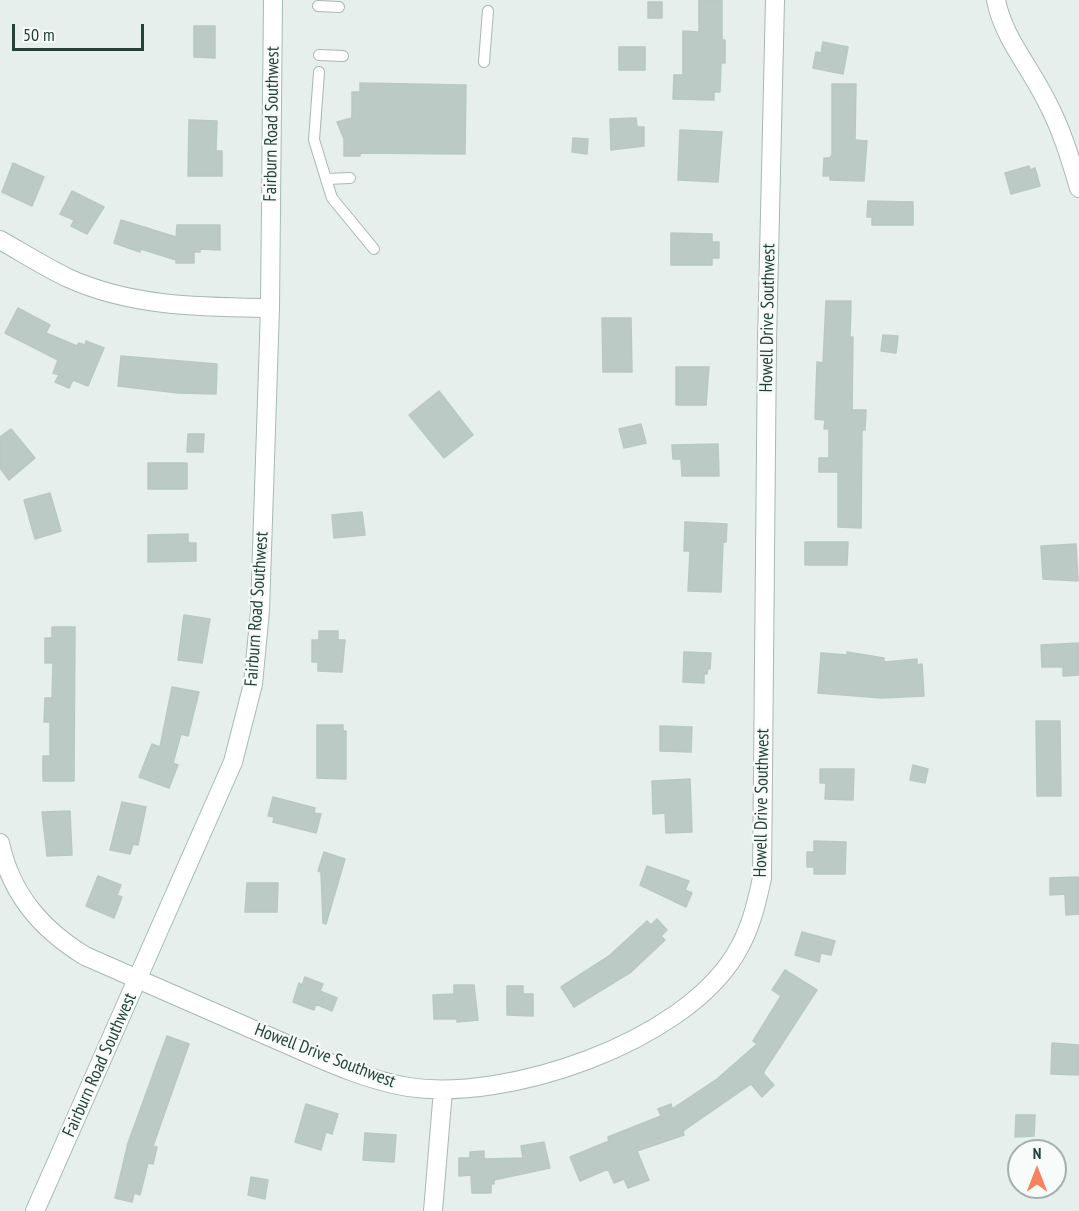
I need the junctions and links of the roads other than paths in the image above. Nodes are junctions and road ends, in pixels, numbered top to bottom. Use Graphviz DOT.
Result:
graph roads {
  1 [pos="273,0"];
  2 [pos="775,0"];
  3 [pos="996,0"];
  4 [pos="318,6"];
  5 [pos="339,7"];
  6 [pos="488,10"];
  7 [pos="319,55"];
  8 [pos="343,56"];
  9 [pos="484,62"];
  10 [pos="319,72"];
  11 [pos="350,178"];
  12 [pos="326,179"];
  13 [pos="1079,188"];
  14 [pos="0,240"];
  15 [pos="374,249"];
  16 [pos="270,308"];
  17 [pos="0,843"];
  18 [pos="138,980"];
  19 [pos="443,1090"];
  20 [pos="35,1211"];
  21 [pos="433,1211"];
  1 -- 16 [label="street, Fairburn Road Southwest"];
  2 -- 19 [label="street, Howell Drive Southwest"];
  3 -- 13 [label="street"];
  4 -- 5 [label="lane"];
  6 -- 9 [label="lane"];
  7 -- 8 [label="lane"];
  10 -- 12 [label="lane"];
  11 -- 12 [label="lane"];
  12 -- 15 [label="lane"];
  14 -- 16 [label="street"];
  16 -- 18 [label="street, Fairburn Road Southwest"];
  17 -- 18 [label="street, Howell Drive Southwest"];
  18 -- 19 [label="street, Howell Drive Southwest"];
  18 -- 20 [label="street, Fairburn Road Southwest"];
  19 -- 21 [label="street"];
}
